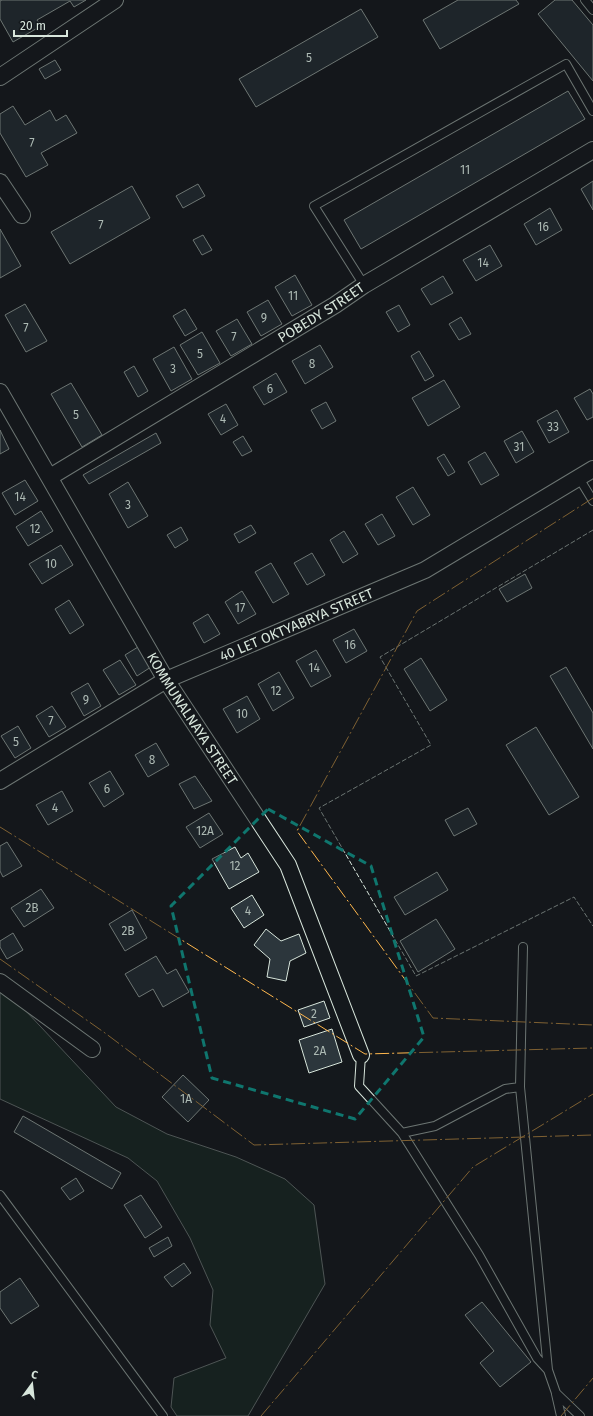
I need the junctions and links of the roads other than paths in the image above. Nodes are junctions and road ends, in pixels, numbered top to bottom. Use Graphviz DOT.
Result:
graph roads {
  1 [pos="115,0"];
  2 [pos="585,0"];
  3 [pos="593,10"];
  4 [pos="0,76"];
  5 [pos="593,111"];
  6 [pos="593,150"];
  7 [pos="0,182"];
  8 [pos="22,215"];
  9 [pos="364,284"];
  10 [pos="0,392"];
  11 [pos="593,469"];
  12 [pos="50,477"];
  13 [pos="579,478"];
  14 [pos="593,501"];
  15 [pos="166,680"];
  16 [pos="0,781"];
  17 [pos="523,947"];
  18 [pos="0,982"];
  19 [pos="92,1049"];
  20 [pos="361,1055"];
  21 [pos="520,1088"];
  22 [pos="402,1133"];
  23 [pos="0,1195"];
  24 [pos="548,1370"];
  25 [pos="556,1393"];
  26 [pos="163,1416"];
  27 [pos="561,1416"];
  28 [pos="580,1416"];
  1 -- 4 [label="street"];
  2 -- 3 [label="lane"];
  5 -- 9 [label="lane"];
  6 -- 9 [label="street, POBEDY STREET"];
  7 -- 8 [label="street"];
  9 -- 12 [label="street, POBEDY STREET"];
  10 -- 12 [label="street, KOMMUNALNAYA STREET"];
  11 -- 13 [label="street, 40 LET OKTYABRYA STREET"];
  12 -- 15 [label="street, KOMMUNALNAYA STREET"];
  13 -- 14 [label="lane"];
  13 -- 15 [label="street, 40 LET OKTYABRYA STREET"];
  15 -- 16 [label="street, 40 LET OKTYABRYA STREET"];
  15 -- 20 [label="street, KOMMUNALNAYA STREET"];
  17 -- 21 [label="lane"];
  18 -- 19 [label="street"];
  20 -- 22 [label="lane"];
  21 -- 22 [label="lane"];
  21 -- 24 [label="lane"];
  22 -- 24 [label="lane"];
  23 -- 26 [label="lane"];
  24 -- 25 [label="lane"];
  25 -- 27 [label="lane"];
  25 -- 28 [label="lane"];
}
